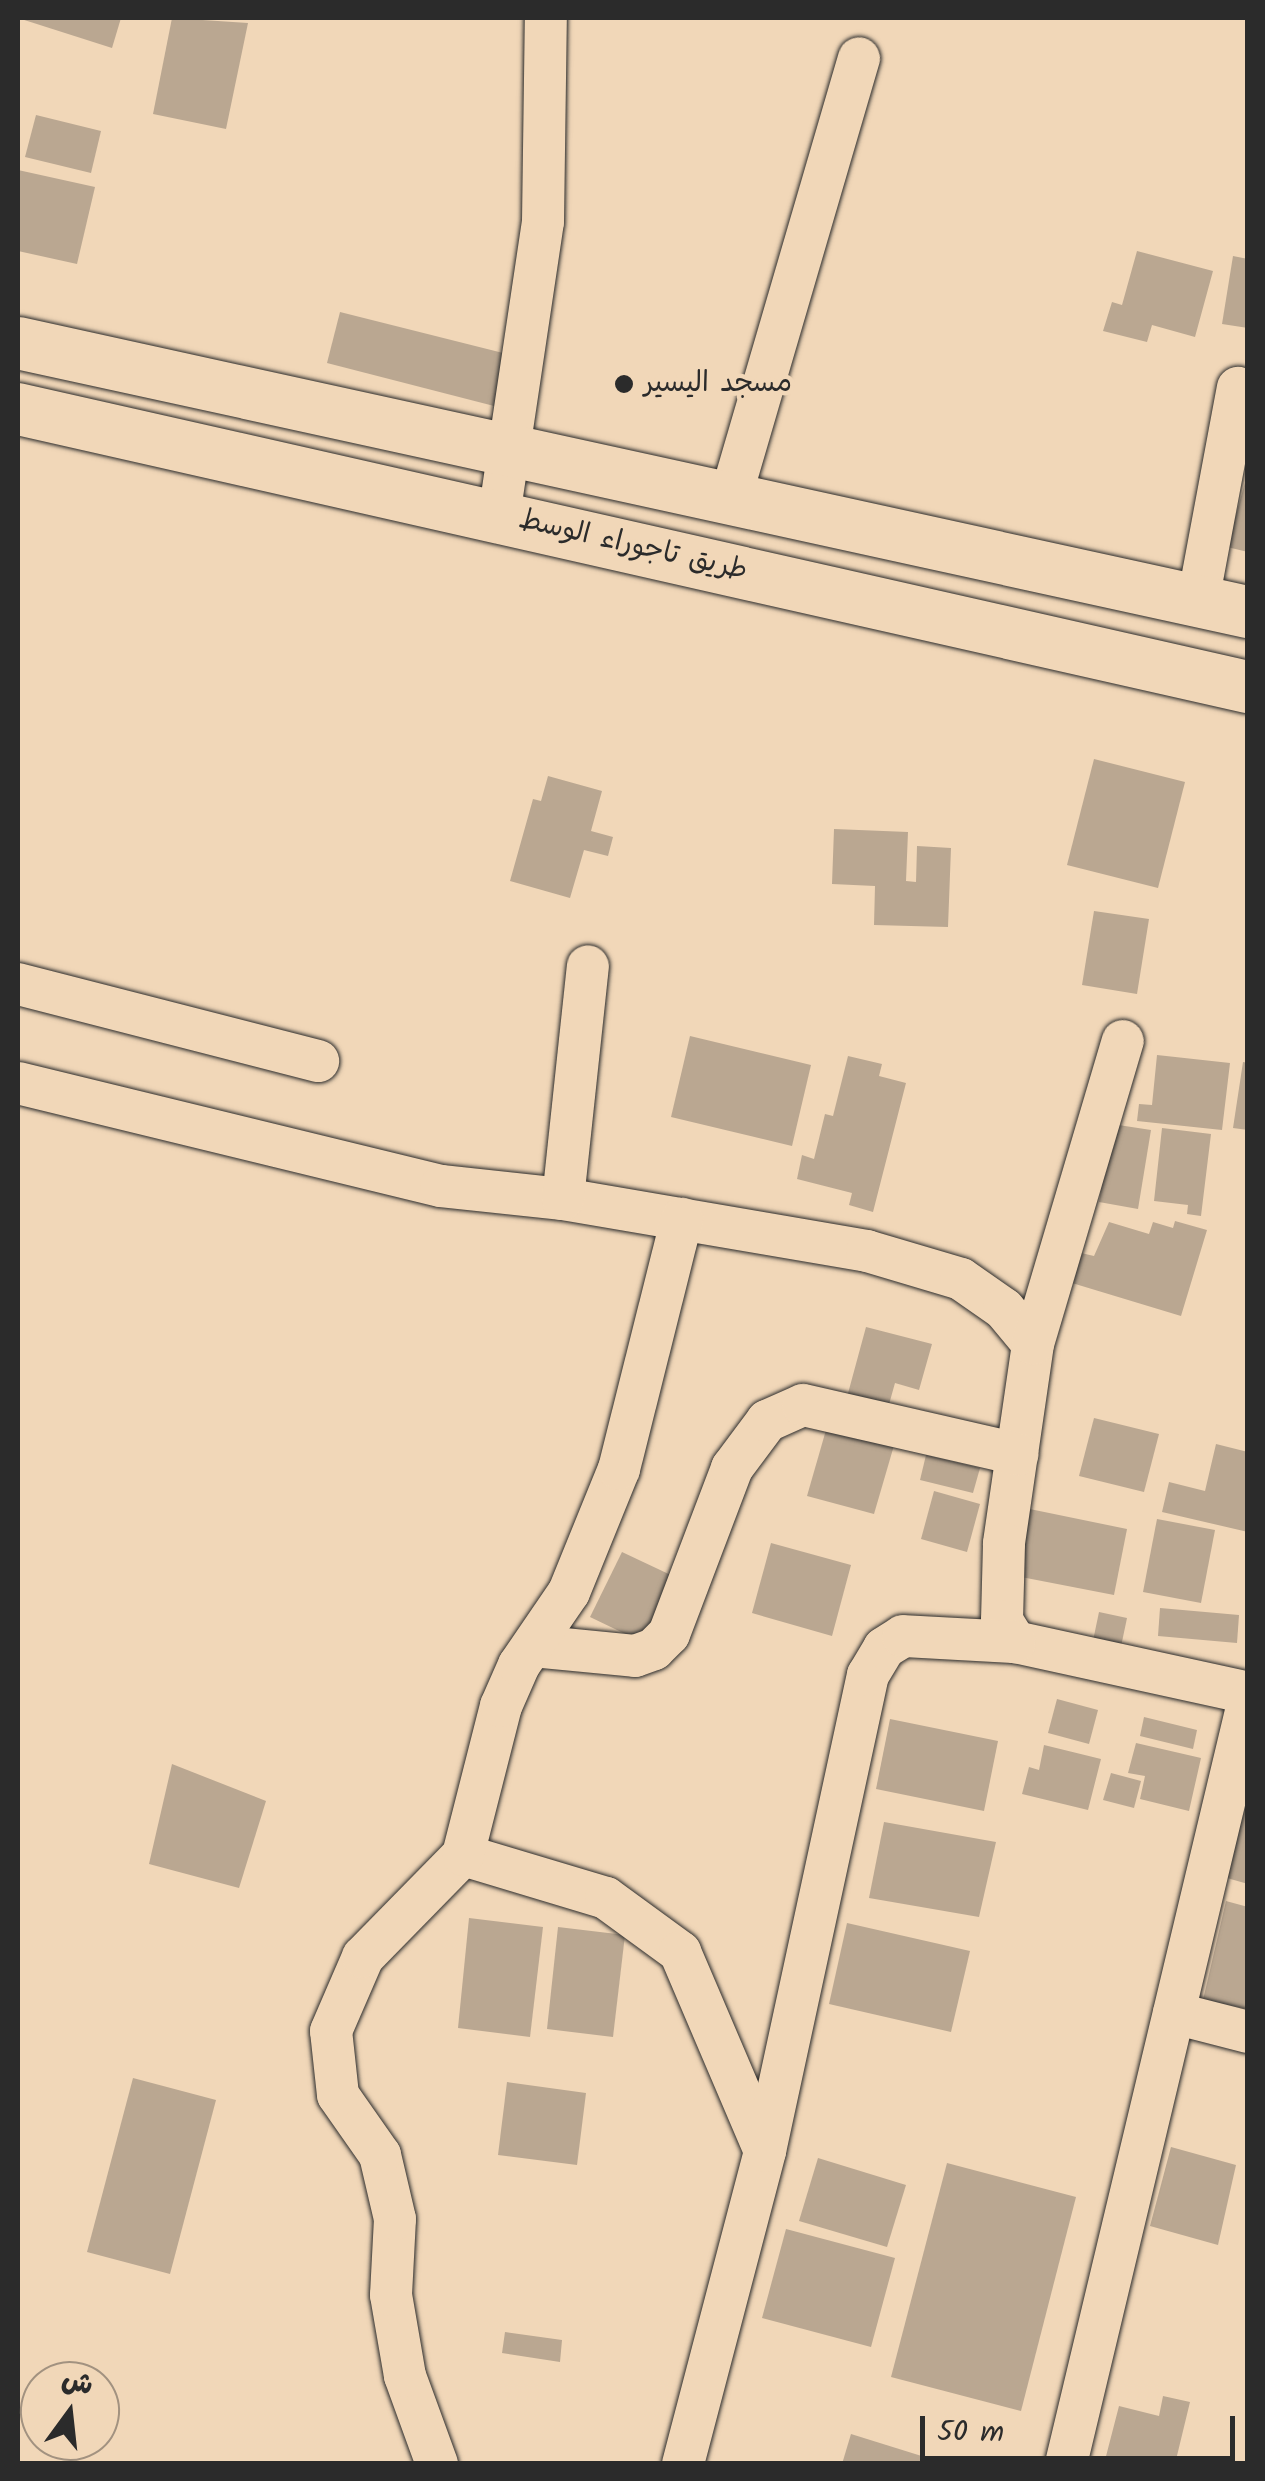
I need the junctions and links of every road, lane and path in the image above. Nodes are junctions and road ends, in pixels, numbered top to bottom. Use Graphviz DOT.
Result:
graph roads {
  1 [pos="546,18"];
  2 [pos="859,58"];
  3 [pos="18,343"];
  4 [pos="1238,388"];
  5 [pos="18,409"];
  6 [pos="512,448"];
  7 [pos="731,496"];
  8 [pos="499,516"];
  9 [pos="1223,607"];
  10 [pos="1248,687"];
  11 [pos="588,966"];
  12 [pos="18,984"];
  13 [pos="1124,1040"];
  14 [pos="318,1061"];
  15 [pos="18,1084"];
  16 [pos="563,1199"];
  17 [pos="682,1218"];
  18 [pos="1033,1344"];
  19 [pos="1017,1454"];
  20 [pos="1015,1642"];
  21 [pos="533,1646"];
  22 [pos="1248,1692"];
  23 [pos="1248,1703"];
  24 [pos="463,1855"];
  25 [pos="1174,2013"];
  26 [pos="1248,2032"];
  27 [pos="765,2152"];
  28 [pos="437,2464"];
  29 [pos="683,2464"];
  30 [pos="1066,2464"];
  1 -- 6 [label="street"];
  2 -- 7 [label="street"];
  3 -- 6 [label="main road"];
  4 -- 9 [label="street"];
  5 -- 8 [label="main road, طريق تاجوراء الوسط"];
  6 -- 7 [label="main road"];
  6 -- 8 [label="street"];
  7 -- 9 [label="main road"];
  8 -- 10 [label="main road, طريق تاجوراء الوسط"];
  11 -- 16 [label="street"];
  12 -- 14 [label="street"];
  13 -- 18 [label="street"];
  15 -- 16 [label="street"];
  16 -- 17 [label="street"];
  17 -- 18 [label="street"];
  17 -- 21 [label="street"];
  18 -- 19 [label="street"];
  19 -- 20 [label="street"];
  19 -- 21 [label="street"];
  20 -- 22 [label="street"];
  20 -- 27 [label="street"];
  21 -- 24 [label="street"];
  23 -- 25 [label="street"];
  24 -- 27 [label="street"];
  24 -- 28 [label="street"];
  25 -- 26 [label="street"];
  25 -- 30 [label="street"];
  27 -- 29 [label="street"];
}
